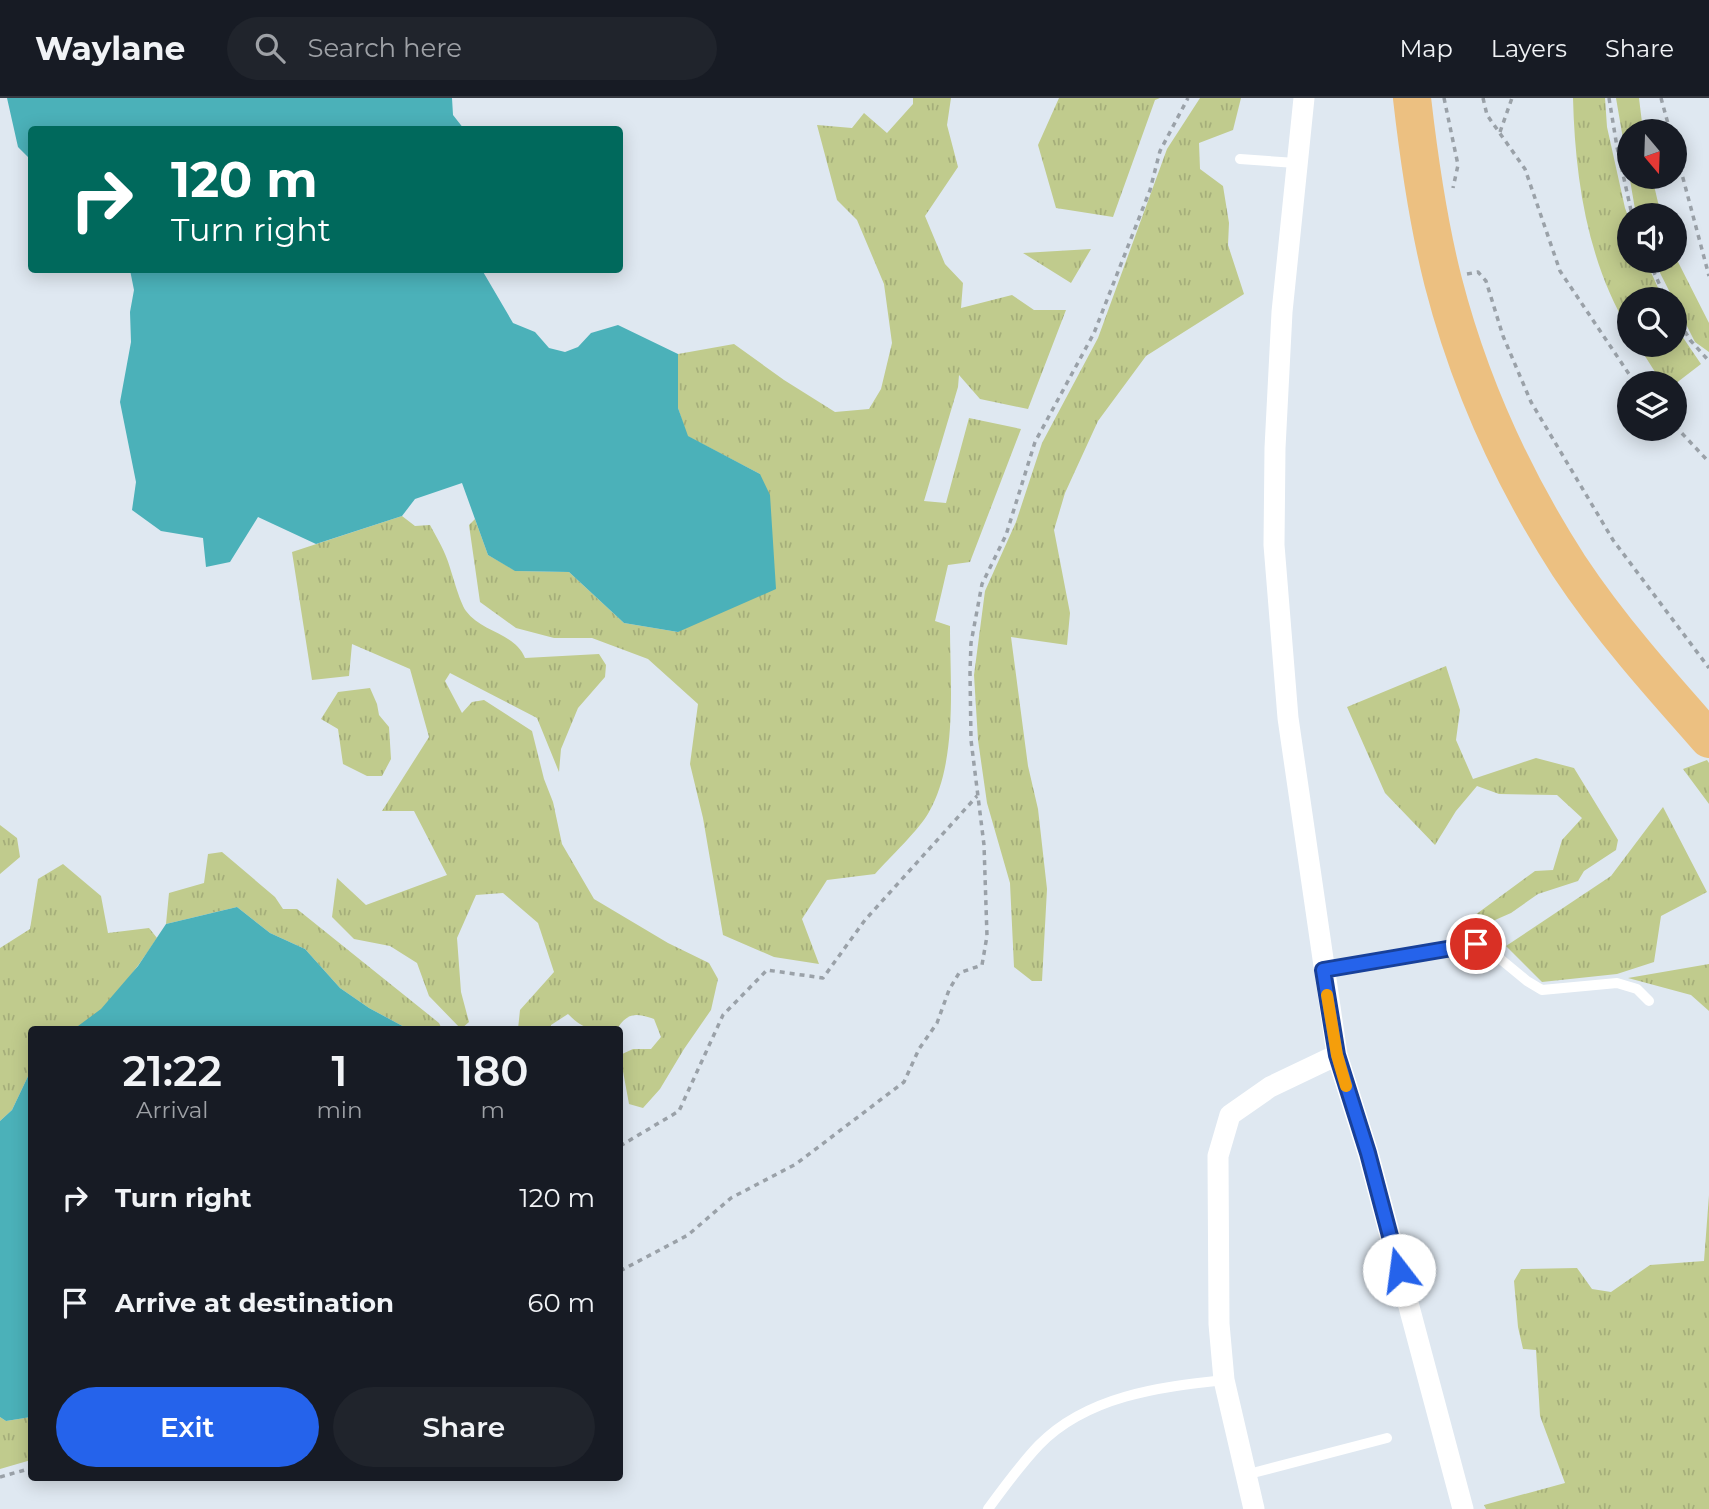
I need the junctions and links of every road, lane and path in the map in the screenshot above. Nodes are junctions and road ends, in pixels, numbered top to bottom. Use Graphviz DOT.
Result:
graph roads {
  1 [pos="1188,98"];
  2 [pos="1304,98"];
  3 [pos="1412,98"];
  4 [pos="1444,98"];
  5 [pos="1483,98"];
  6 [pos="1512,98"];
  7 [pos="1609,98"];
  8 [pos="1661,98"];
  9 [pos="1667,119"];
  10 [pos="1500,134"];
  11 [pos="1240,159"];
  12 [pos="1296,163"];
  13 [pos="1686,189"];
  14 [pos="1453,191"];
  15 [pos="1629,203"];
  16 [pos="1461,265"];
  17 [pos="1709,276"];
  18 [pos="1687,335"];
  19 [pos="1709,361"];
  20 [pos="1626,371"];
  21 [pos="1687,439"];
  22 [pos="1709,462"];
  23 [pos="1709,668"];
  24 [pos="1709,739"];
  25 [pos="978,796"];
  26 [pos="1323,970"];
  27 [pos="1649,1001"];
  28 [pos="1337,1055"];
  29 [pos="623,1144"];
  30 [pos="623,1269"];
  31 [pos="1224,1380"];
  32 [pos="1387,1438"];
  33 [pos="28,1469"];
  34 [pos="1245,1475"];
  35 [pos="0,1477"];
  36 [pos="988,1509"];
  37 [pos="1254,1509"];
  38 [pos="1463,1509"];
  1 -- 25 [label="path"];
  2 -- 12 [label="street"];
  3 -- 24 [label="highway"];
  4 -- 14 [label="path"];
  5 -- 10 [label="path"];
  6 -- 10 [label="path"];
  7 -- 15 [label="path"];
  8 -- 9 [label="path"];
  10 -- 20 [label="path"];
  11 -- 12 [label="lane"];
  12 -- 26 [label="street"];
  13 -- 17 [label="path"];
  16 -- 23 [label="path"];
  18 -- 19 [label="path"];
  21 -- 22 [label="path"];
  25 -- 29 [label="path"];
  25 -- 30 [label="path"];
  26 -- 27 [label="lane"];
  26 -- 28 [label="street"];
  28 -- 31 [label="street"];
  28 -- 38 [label="street"];
  31 -- 34 [label="street"];
  31 -- 36 [label="lane"];
  32 -- 34 [label="lane"];
  33 -- 35 [label="path"];
  34 -- 37 [label="street"];
}
